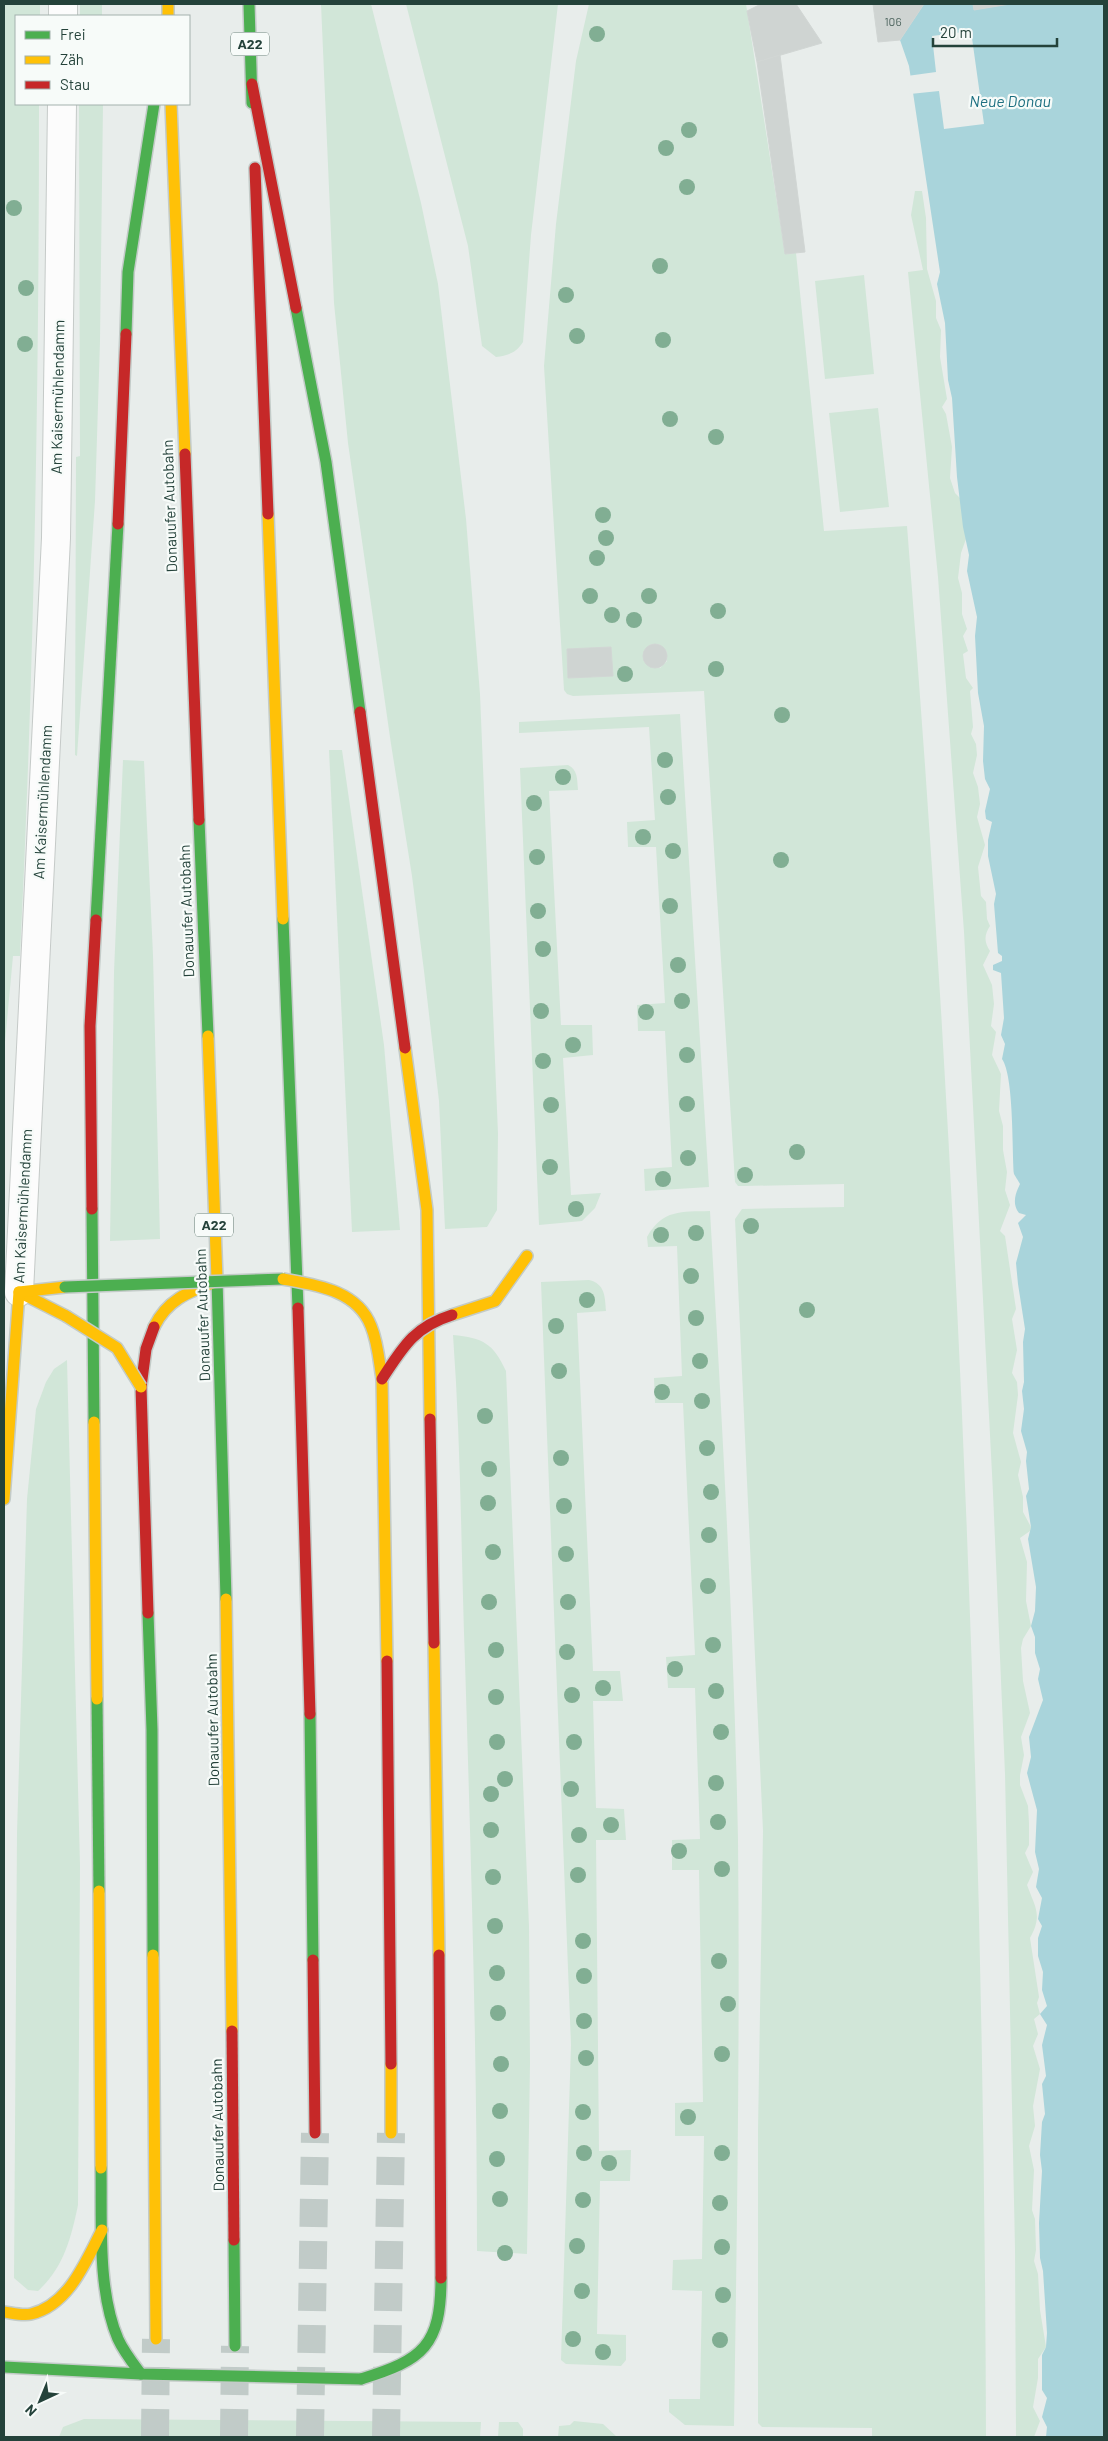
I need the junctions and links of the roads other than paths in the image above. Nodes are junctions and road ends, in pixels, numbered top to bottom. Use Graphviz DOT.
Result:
graph roads {
  1 [pos="249,4"];
  2 [pos="252,84"];
  3 [pos="62,105"];
  4 [pos="154,105"];
  5 [pos="171,105"];
  6 [pos="527,1256"];
  7 [pos="216,1281"];
  8 [pos="18,1292"];
  9 [pos="382,1379"];
  10 [pos="141,1387"];
  11 [pos="4,1499"];
  12 [pos="314,2133"];
  13 [pos="391,2133"];
  14 [pos="102,2230"];
  15 [pos="4,2312"];
  16 [pos="156,2339"];
  17 [pos="235,2346"];
  18 [pos="4,2367"];
  19 [pos="142,2374"];
  1 -- 2 [label="main road, A22"];
  2 -- 12 [label="main road, A22"];
  2 -- 19 [label="main road"];
  3 -- 8 [label="street, Am Kaisermühlendamm"];
  4 -- 14 [label="main road"];
  5 -- 17 [label="main road, Donauufer Autobahn / A22"];
  6 -- 9 [label="main road, bridge"];
  7 -- 8 [label="main road, bridge"];
  7 -- 9 [label="main road, bridge"];
  7 -- 10 [label="main road, bridge"];
  8 -- 10 [label="main road, bridge"];
  8 -- 11 [label="main road, Am Kaisermühlendamm"];
  9 -- 13 [label="main road"];
  10 -- 16 [label="main road"];
  14 -- 15 [label="main road"];
  14 -- 19 [label="main road"];
  18 -- 19 [label="main road"];
}
